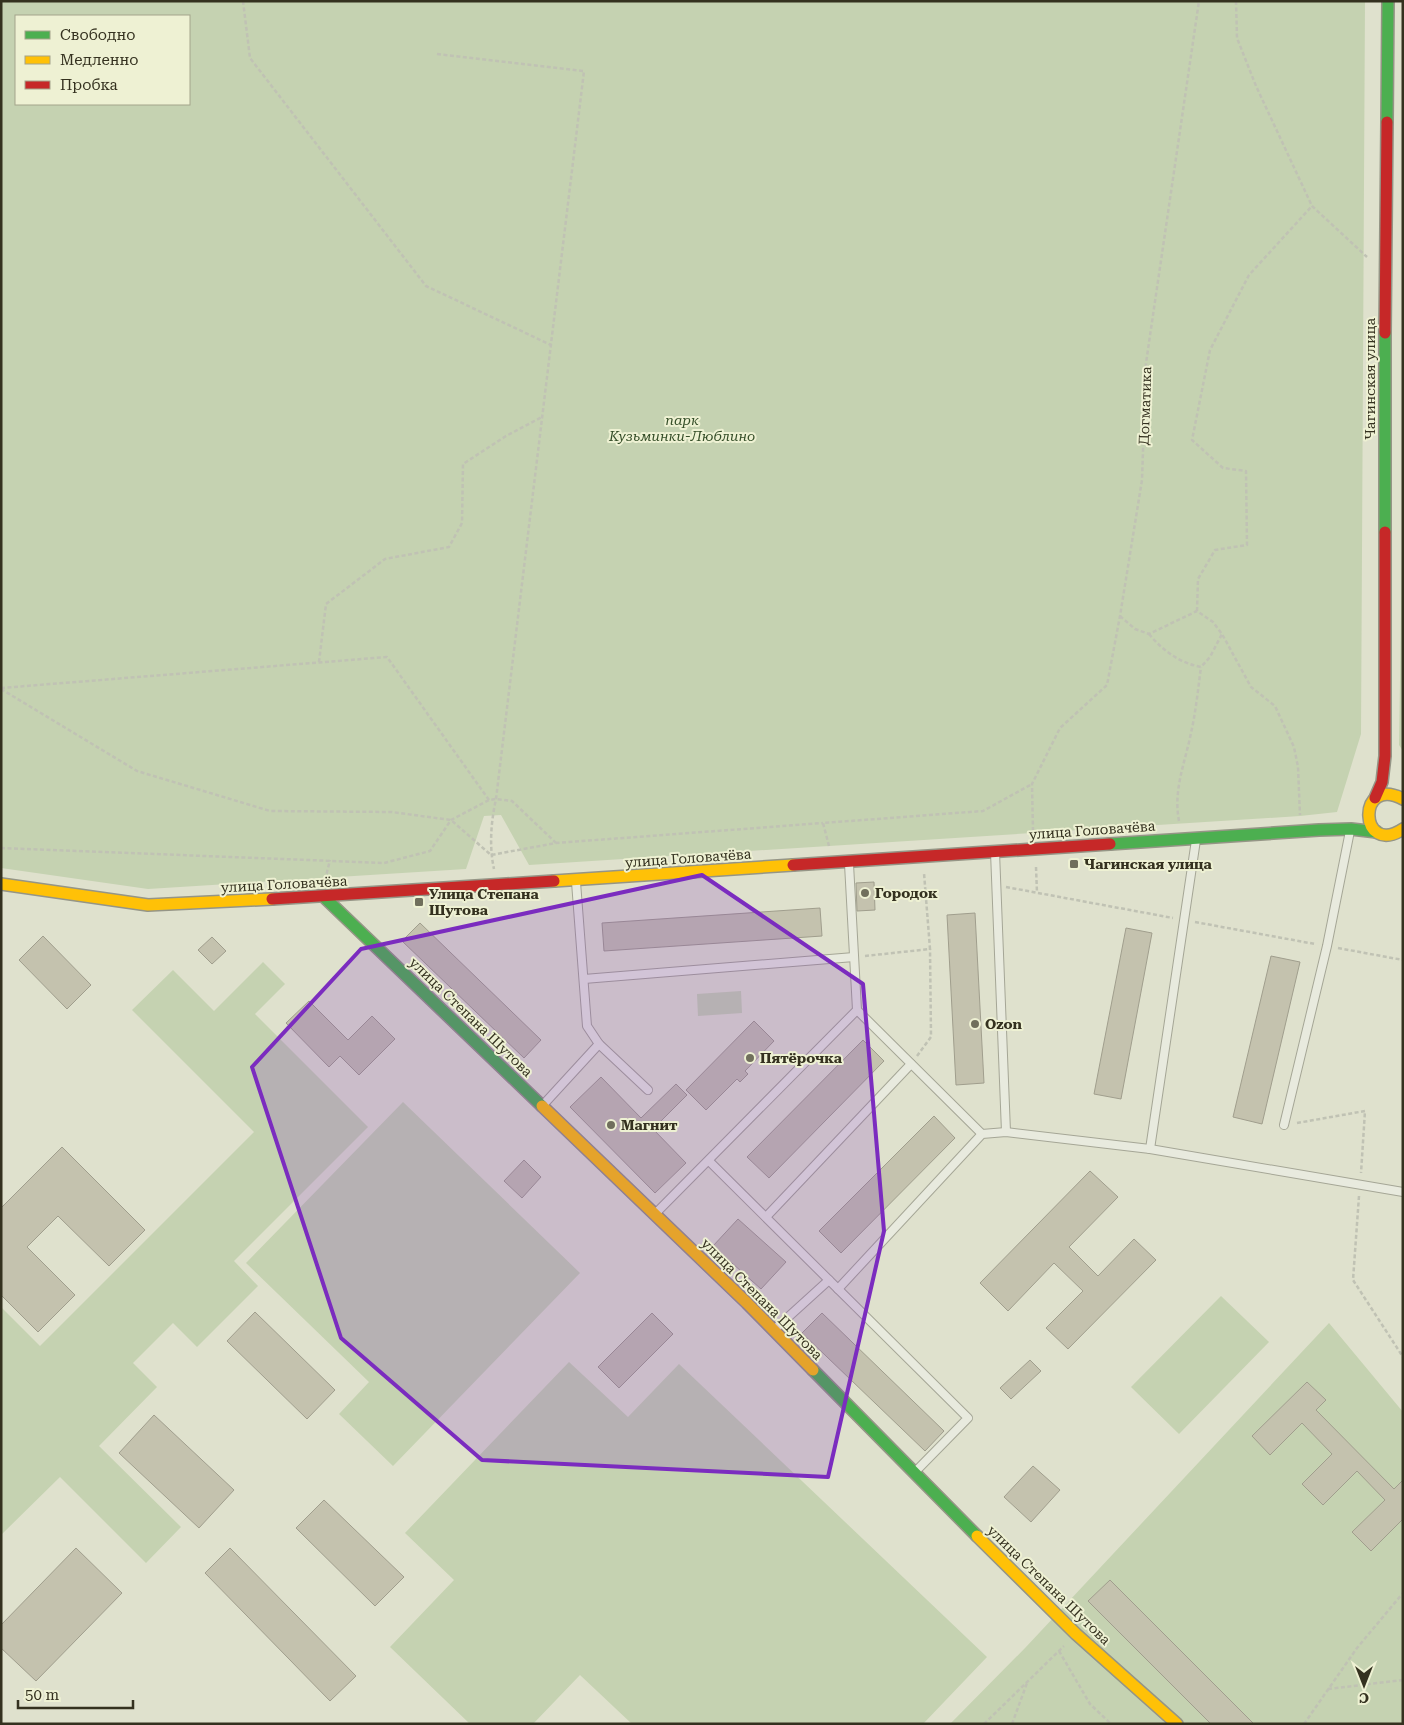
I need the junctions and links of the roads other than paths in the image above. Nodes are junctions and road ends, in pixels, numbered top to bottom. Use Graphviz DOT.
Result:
graph roads {
  1 [pos="1388,1"];
  2 [pos="1385,756"];
  3 [pos="1375,798"];
  4 [pos="1403,799"];
  5 [pos="1351,829"];
  6 [pos="1377,832"];
  7 [pos="1401,832"];
  8 [pos="1196,838"];
  9 [pos="995,852"];
  10 [pos="849,862"];
  11 [pos="576,880"];
  12 [pos="1,884"];
  13 [pos="324,897"];
  14 [pos="854,957"];
  15 [pos="584,979"];
  16 [pos="857,1010"];
  17 [pos="599,1044"];
  18 [pos="911,1064"];
  19 [pos="648,1090"];
  20 [pos="541,1106"];
  21 [pos="1284,1125"];
  22 [pos="1006,1132"];
  23 [pos="982,1134"];
  24 [pos="1150,1149"];
  25 [pos="709,1161"];
  26 [pos="1403,1192"];
  27 [pos="655,1215"];
  28 [pos="766,1217"];
  29 [pos="829,1280"];
  30 [pos="838,1289"];
  31 [pos="774,1331"];
  32 [pos="914,1473"];
  33 [pos="1177,1724"];
  1 -- 2 [label="street, Чагинская улица"];
  2 -- 3 [label="street, Чагинская улица"];
  2 -- 4 [label="street, Чагинская улица"];
  3 -- 4 [label="street"];
  3 -- 6 [label="street, Чагинская улица"];
  5 -- 6 [label="street, улица Головачёва"];
  5 -- 8 [label="street, улица Головачёва"];
  5 -- 21 [label="lane"];
  6 -- 7 [label="street, улица Головачёва"];
  8 -- 9 [label="street, улица Головачёва"];
  8 -- 24 [label="lane"];
  9 -- 10 [label="street, улица Головачёва"];
  9 -- 22 [label="lane"];
  10 -- 11 [label="street, улица Головачёва"];
  10 -- 14 [label="lane"];
  11 -- 13 [label="street, улица Головачёва"];
  11 -- 15 [label="lane"];
  12 -- 13 [label="street, улица Головачёва"];
  13 -- 20 [label="street, улица Степана Шутова"];
  14 -- 15 [label="lane"];
  14 -- 16 [label="lane"];
  15 -- 17 [label="lane"];
  16 -- 18 [label="lane"];
  16 -- 25 [label="lane"];
  17 -- 19 [label="lane"];
  17 -- 20 [label="lane"];
  18 -- 23 [label="lane"];
  18 -- 28 [label="lane"];
  20 -- 27 [label="street, улица Степана Шутова"];
  22 -- 23 [label="lane"];
  22 -- 24 [label="lane"];
  23 -- 30 [label="lane"];
  24 -- 26 [label="lane"];
  25 -- 27 [label="lane"];
  25 -- 28 [label="lane"];
  27 -- 31 [label="street, улица Степана Шутова"];
  28 -- 29 [label="lane"];
  29 -- 30 [label="lane"];
  29 -- 31 [label="lane"];
  30 -- 32 [label="lane"];
  31 -- 32 [label="street, улица Степана Шутова"];
  32 -- 33 [label="street, улица Степана Шутова"];
}
